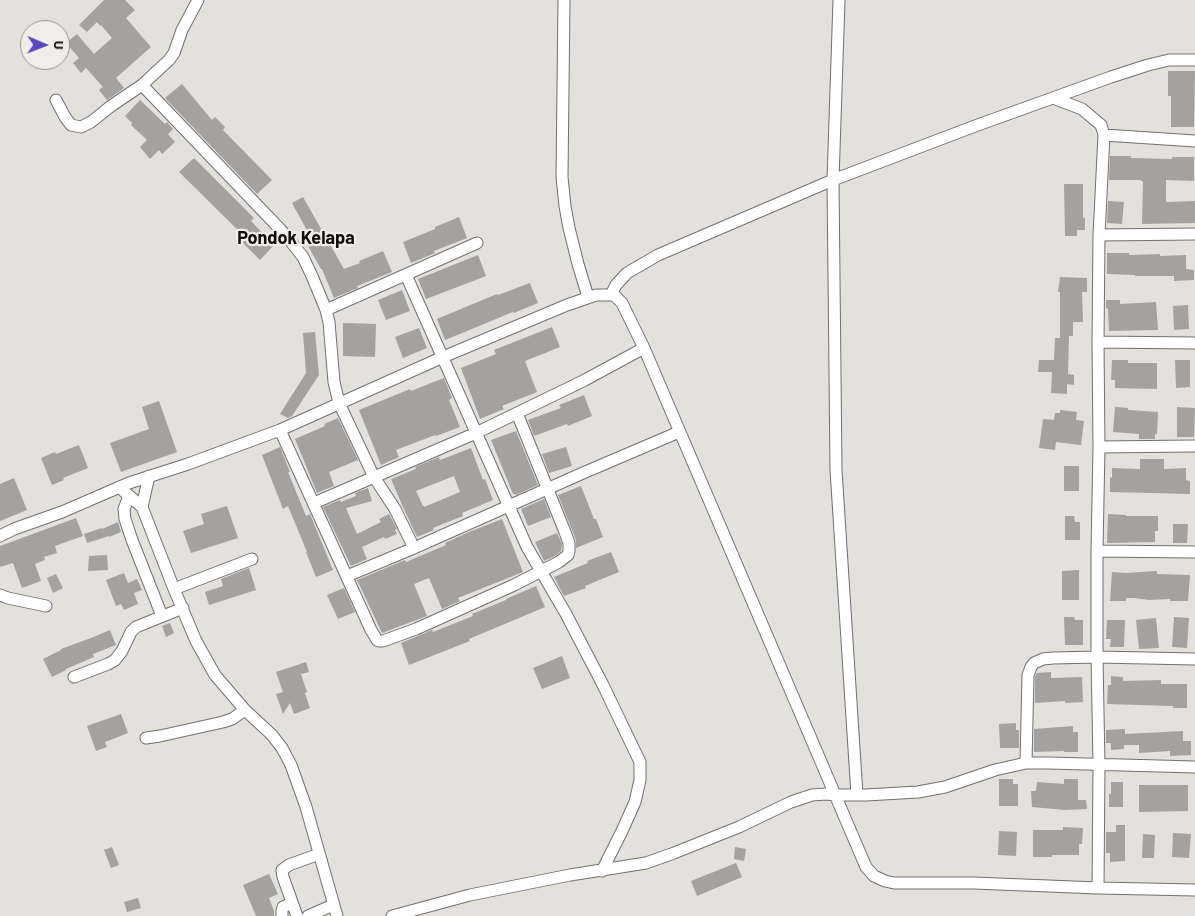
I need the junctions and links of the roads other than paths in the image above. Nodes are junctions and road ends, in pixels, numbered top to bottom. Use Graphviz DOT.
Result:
graph roads {
  1 [pos="198,0"];
  2 [pos="564,0"];
  3 [pos="839,0"];
  4 [pos="1195,60"];
  5 [pos="142,85"];
  6 [pos="1053,98"];
  7 [pos="56,100"];
  8 [pos="1104,135"];
  9 [pos="1195,141"];
  10 [pos="833,180"];
  11 [pos="1195,234"];
  12 [pos="1099,235"];
  13 [pos="477,243"];
  14 [pos="406,275"];
  15 [pos="611,295"];
  16 [pos="588,297"];
  17 [pos="326,310"];
  18 [pos="1098,342"];
  19 [pos="1195,342"];
  20 [pos="644,348"];
  21 [pos="443,357"];
  22 [pos="339,403"];
  23 [pos="517,413"];
  24 [pos="280,430"];
  25 [pos="679,432"];
  26 [pos="476,433"];
  27 [pos="1195,446"];
  28 [pos="1100,447"];
  29 [pos="149,476"];
  30 [pos="374,477"];
  31 [pos="119,487"];
  32 [pos="548,488"];
  33 [pos="129,496"];
  34 [pos="314,503"];
  35 [pos="142,507"];
  36 [pos="508,507"];
  37 [pos="0,536"];
  38 [pos="414,548"];
  39 [pos="1097,551"];
  40 [pos="1195,552"];
  41 [pos="162,559"];
  42 [pos="252,559"];
  43 [pos="142,567"];
  44 [pos="540,572"];
  45 [pos="347,576"];
  46 [pos="174,589"];
  47 [pos="0,594"];
  48 [pos="46,606"];
  49 [pos="183,608"];
  50 [pos="162,616"];
  51 [pos="1097,657"];
  52 [pos="1195,659"];
  53 [pos="74,677"];
  54 [pos="245,710"];
  55 [pos="146,738"];
  56 [pos="1026,764"];
  57 [pos="1099,765"];
  58 [pos="1195,767"];
  59 [pos="836,795"];
  60 [pos="857,795"];
  61 [pos="319,854"];
  62 [pos="602,870"];
  63 [pos="1098,888"];
  64 [pos="1195,890"];
  65 [pos="292,903"];
  66 [pos="335,911"];
  67 [pos="282,916"];
  68 [pos="297,916"];
  69 [pos="308,916"];
  70 [pos="392,916"];
  1 -- 5 [label="street"];
  2 -- 16 [label="street"];
  3 -- 10 [label="street"];
  4 -- 6 [label="street"];
  5 -- 7 [label="street"];
  5 -- 17 [label="street"];
  6 -- 8 [label="street"];
  6 -- 10 [label="street"];
  8 -- 9 [label="street"];
  8 -- 12 [label="street"];
  10 -- 15 [label="street"];
  10 -- 60 [label="street"];
  11 -- 12 [label="street"];
  12 -- 18 [label="street"];
  13 -- 14 [label="street"];
  14 -- 17 [label="street"];
  14 -- 21 [label="street"];
  15 -- 16 [label="street"];
  15 -- 20 [label="street"];
  16 -- 21 [label="street"];
  17 -- 22 [label="street"];
  18 -- 19 [label="street"];
  18 -- 28 [label="street"];
  20 -- 23 [label="street"];
  20 -- 25 [label="street"];
  21 -- 22 [label="street"];
  21 -- 26 [label="street"];
  22 -- 24 [label="street"];
  22 -- 30 [label="street"];
  23 -- 26 [label="street"];
  23 -- 32 [label="street"];
  24 -- 29 [label="street"];
  24 -- 34 [label="street"];
  25 -- 32 [label="street"];
  25 -- 59 [label="street"];
  26 -- 30 [label="street"];
  26 -- 36 [label="street"];
  27 -- 28 [label="street"];
  28 -- 39 [label="street"];
  29 -- 31 [label="street"];
  29 -- 35 [label="street"];
  30 -- 34 [label="street"];
  30 -- 38 [label="street"];
  31 -- 33 [label="street"];
  31 -- 37 [label="street"];
  32 -- 36 [label="street"];
  32 -- 44 [label="street"];
  33 -- 35 [label="street"];
  33 -- 43 [label="street"];
  34 -- 45 [label="street"];
  35 -- 41 [label="street"];
  36 -- 38 [label="street"];
  36 -- 44 [label="street"];
  38 -- 45 [label="street"];
  39 -- 40 [label="street"];
  39 -- 51 [label="street"];
  41 -- 43 [label="street"];
  41 -- 46 [label="street"];
  42 -- 46 [label="street"];
  43 -- 50 [label="street"];
  44 -- 45 [label="street"];
  44 -- 62 [label="street"];
  46 -- 49 [label="street"];
  47 -- 48 [label="street"];
  49 -- 50 [label="street"];
  49 -- 54 [label="street"];
  50 -- 53 [label="street"];
  51 -- 52 [label="street"];
  51 -- 56 [label="street"];
  51 -- 57 [label="street"];
  54 -- 55 [label="street"];
  54 -- 61 [label="street"];
  56 -- 57 [label="street"];
  56 -- 60 [label="street"];
  57 -- 58 [label="street"];
  57 -- 63 [label="street"];
  59 -- 60 [label="street"];
  59 -- 62 [label="street"];
  59 -- 63 [label="street"];
  61 -- 65 [label="street"];
  61 -- 66 [label="street"];
  62 -- 70 [label="street"];
  63 -- 64 [label="street"];
  65 -- 67 [label="street"];
  65 -- 68 [label="street"];
  66 -- 69 [label="street"];
}
